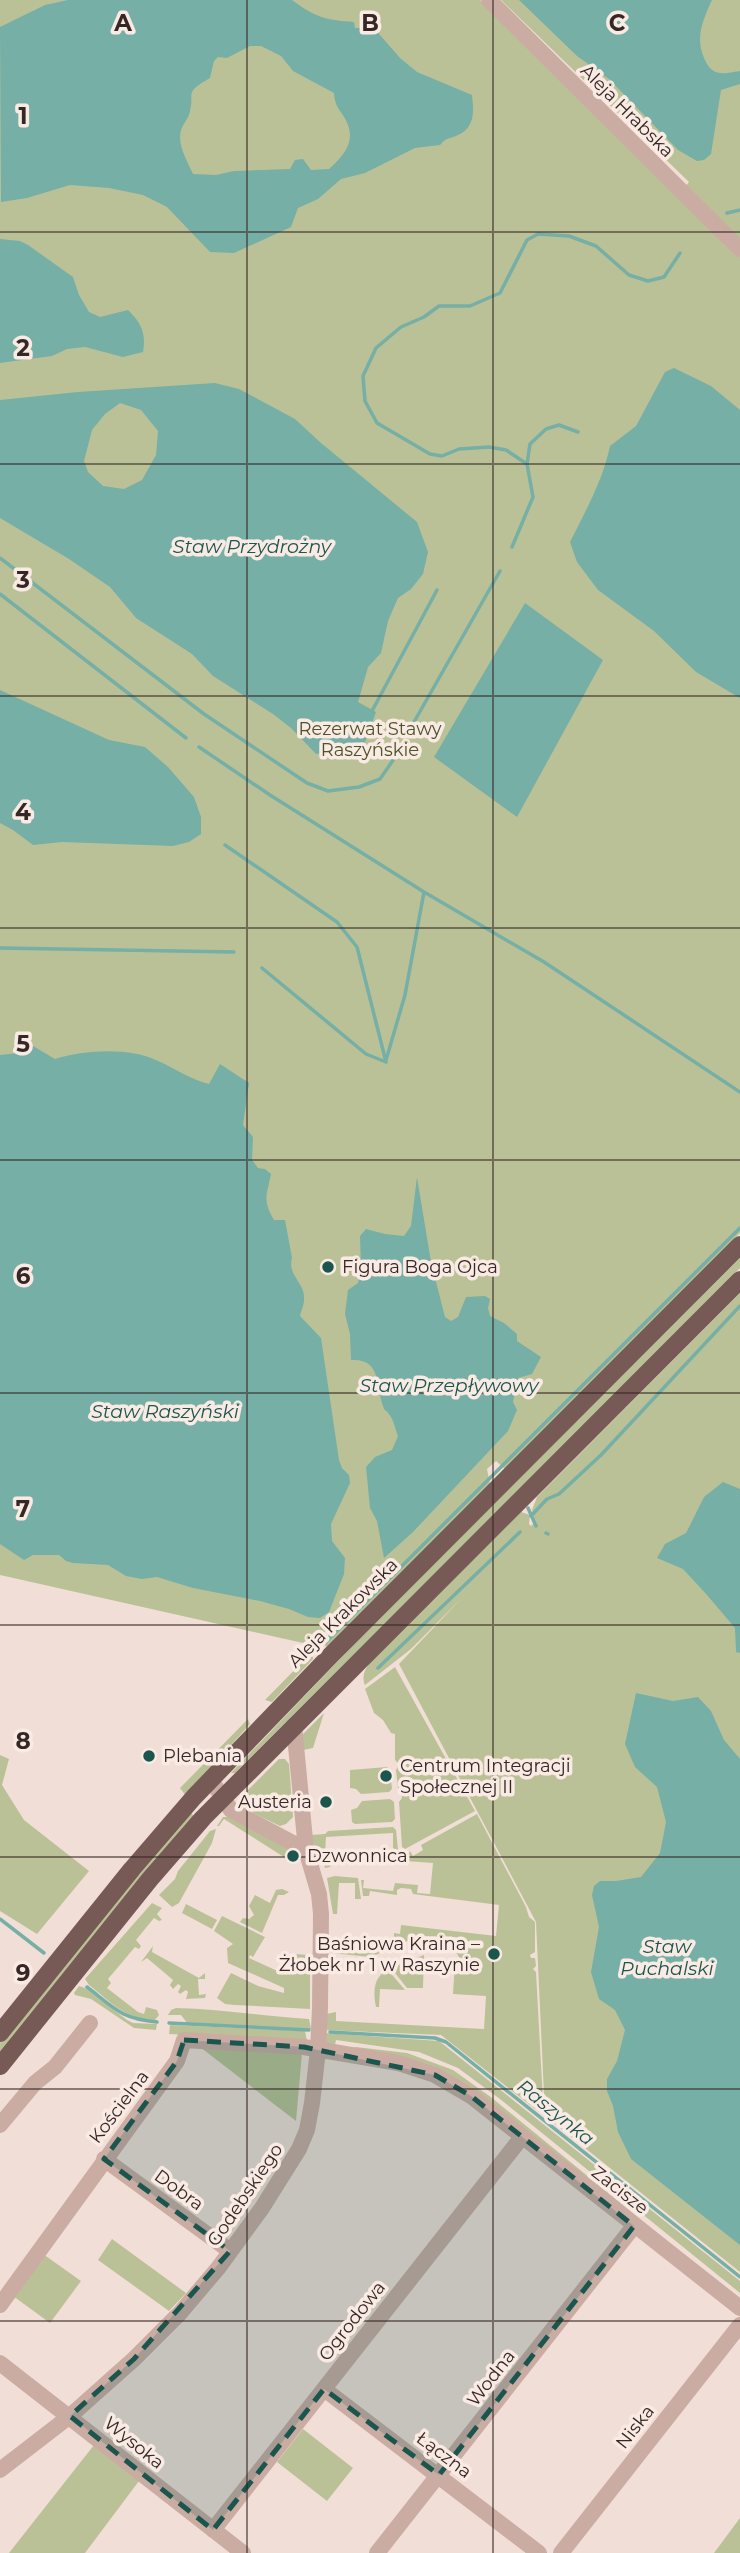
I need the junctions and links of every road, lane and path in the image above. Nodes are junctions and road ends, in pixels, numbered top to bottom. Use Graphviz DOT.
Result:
graph roads {
  1 [pos="489,0"];
  2 [pos="740,249"];
  3 [pos="740,1245"];
  4 [pos="740,1280"];
  5 [pos="294,1725"];
  6 [pos="211,1780"];
  7 [pos="222,1799"];
  8 [pos="301,1818"];
  9 [pos="272,1831"];
  10 [pos="306,1850"];
  11 [pos="90,2024"];
  12 [pos="0,2033"];
  13 [pos="318,2050"];
  14 [pos="0,2066"];
  15 [pos="0,2125"];
  16 [pos="522,2137"];
  17 [pos="104,2159"];
  18 [pos="634,2226"];
  19 [pos="230,2251"];
  20 [pos="0,2305"];
  21 [pos="740,2308"];
  22 [pos="740,2325"];
  23 [pos="0,2363"];
  24 [pos="324,2389"];
  25 [pos="70,2416"];
  26 [pos="0,2470"];
  27 [pos="439,2475"];
  28 [pos="213,2530"];
  29 [pos="243,2553"];
  30 [pos="377,2553"];
  31 [pos="539,2553"];
  32 [pos="561,2553"];
  1 -- 2 [label="street, Aleja Hrabska"];
  3 -- 6 [label="main road, Aleja Krakowska"];
  4 -- 5 [label="main road"];
  5 -- 7 [label="main road"];
  5 -- 8 [label="street, Godebskiego"];
  6 -- 7 [label="street"];
  6 -- 12 [label="main road, Aleja Krakowska"];
  7 -- 9 [label="street"];
  7 -- 14 [label="main road"];
  8 -- 9 [label="street"];
  8 -- 10 [label="street, Godebskiego"];
  9 -- 10 [label="street"];
  10 -- 13 [label="street, Godebskiego"];
  11 -- 15 [label="street"];
  13 -- 16 [label="street, Zacisze"];
  13 -- 17 [label="street, Kościelna"];
  13 -- 19 [label="street, Godebskiego"];
  16 -- 18 [label="street, Zacisze"];
  16 -- 24 [label="street, Ogrodowa"];
  17 -- 19 [label="street, Dobra"];
  17 -- 20 [label="street, Kościelna"];
  18 -- 21 [label="street, Zacisze"];
  18 -- 27 [label="street, Wodna"];
  19 -- 25 [label="street, Godebskiego"];
  22 -- 32 [label="street, Niska"];
  23 -- 25 [label="street, Wysoka"];
  24 -- 27 [label="street, Łączna"];
  24 -- 28 [label="street, Ogrodowa"];
  25 -- 26 [label="street, Godebskiego"];
  25 -- 28 [label="street, Wysoka"];
  27 -- 30 [label="street, Wodna"];
  27 -- 31 [label="street, Łączna"];
  28 -- 29 [label="street, Wysoka"];
}
